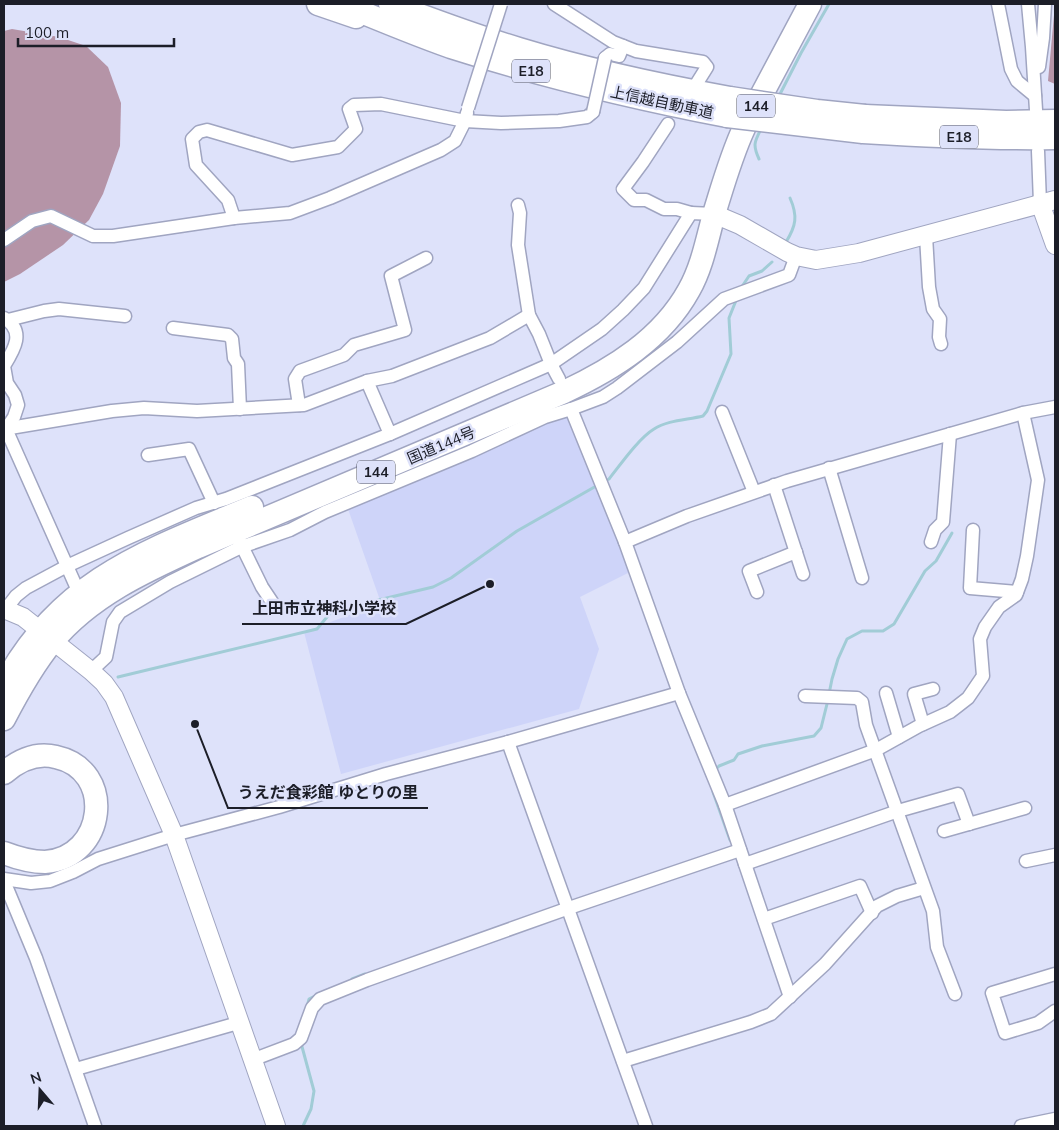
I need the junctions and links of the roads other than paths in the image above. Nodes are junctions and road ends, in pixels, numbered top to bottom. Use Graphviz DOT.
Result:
graph roads {
  1 [pos="318,4"];
  2 [pos="342,4"];
  3 [pos="390,4"];
  4 [pos="407,4"];
  5 [pos="501,4"];
  6 [pos="554,4"];
  7 [pos="810,4"];
  8 [pos="998,4"];
  9 [pos="1028,4"];
  10 [pos="1045,4"];
  11 [pos="450,46"];
  12 [pos="623,46"];
  13 [pos="518,49"];
  14 [pos="697,83"];
  15 [pos="1035,96"];
  16 [pos="728,107"];
  17 [pos="1036,110"];
  18 [pos="467,114"];
  19 [pos="1055,121"];
  20 [pos="668,124"];
  21 [pos="864,124"];
  22 [pos="1047,144"];
  23 [pos="1048,201"];
  24 [pos="518,205"];
  25 [pos="691,213"];
  26 [pos="714,214"];
  27 [pos="234,218"];
  28 [pos="926,236"];
  29 [pos="4,240"];
  30 [pos="1055,246"];
  31 [pos="796,256"];
  32 [pos="426,258"];
  33 [pos="529,315"];
  34 [pos="125,316"];
  35 [pos="6,319"];
  36 [pos="173,328"];
  37 [pos="941,344"];
  38 [pos="555,372"];
  39 [pos="367,381"];
  40 [pos="299,405"];
  41 [pos="1055,407"];
  42 [pos="571,409"];
  43 [pos="240,410"];
  44 [pos="722,412"];
  45 [pos="1023,413"];
  46 [pos="5,429"];
  47 [pos="390,434"];
  48 [pos="950,434"];
  49 [pos="148,455"];
  50 [pos="829,468"];
  51 [pos="774,485"];
  52 [pos="754,492"];
  53 [pos="214,503"];
  54 [pos="973,530"];
  55 [pos="238,539"];
  56 [pos="625,542"];
  57 [pos="931,542"];
  58 [pos="796,552"];
  59 [pos="67,566"];
  60 [pos="803,574"];
  61 [pos="862,578"];
  62 [pos="79,592"];
  63 [pos="756,592"];
  64 [pos="1017,592"];
  65 [pos="276,608"];
  66 [pos="5,609"];
  67 [pos="46,636"];
  68 [pos="91,671"];
  69 [pos="4,685"];
  70 [pos="933,689"];
  71 [pos="679,693"];
  72 [pos="886,693"];
  73 [pos="805,696"];
  74 [pos="4,719"];
  75 [pos="923,724"];
  76 [pos="899,737"];
  77 [pos="508,742"];
  78 [pos="876,750"];
  79 [pos="4,773"];
  80 [pos="724,805"];
  81 [pos="1025,808"];
  82 [pos="898,811"];
  83 [pos="968,824"];
  84 [pos="944,831"];
  85 [pos="174,835"];
  86 [pos="740,850"];
  87 [pos="4,854"];
  88 [pos="1055,855"];
  89 [pos="1026,861"];
  90 [pos="745,864"];
  91 [pos="4,880"];
  92 [pos="924,888"];
  93 [pos="569,908"];
  94 [pos="872,913"];
  95 [pos="764,919"];
  96 [pos="1055,976"];
  97 [pos="955,994"];
  98 [pos="790,997"];
  99 [pos="1055,1011"];
  100 [pos="238,1022"];
  101 [pos="252,1060"];
  102 [pos="623,1061"];
  103 [pos="76,1068"];
  104 [pos="1055,1119"];
  105 [pos="95,1126"];
  106 [pos="276,1126"];
  107 [pos="646,1126"];
  108 [pos="1021,1126"];
  1 -- 11 [label="highway"];
  2 -- 11 [label="highway, 上信越自動車道 / E18"];
  3 -- 13 [label="highway, 上信越自動車道 / E18"];
  4 -- 13 [label="highway"];
  5 -- 18 [label="street, bridge"];
  6 -- 12 [label="street"];
  7 -- 26 [label="highway, 国道144号 / 144"];
  8 -- 15 [label="street"];
  9 -- 15 [label="street"];
  10 -- 15 [label="street"];
  11 -- 16 [label="highway, 上信越自動車道 / E18"];
  12 -- 14 [label="street"];
  12 -- 18 [label="street, bridge"];
  13 -- 16 [label="highway, 上信越自動車道 / E18"];
  15 -- 17 [label="street"];
  16 -- 21 [label="highway, 上信越自動車道 / E18, bridge"];
  18 -- 27 [label="street"];
  18 -- 27 [label="street"];
  19 -- 21 [label="highway, 上信越自動車道 / E18"];
  20 -- 25 [label="street"];
  21 -- 22 [label="highway, 上信越自動車道 / E18"];
  22 -- 23 [label="street"];
  23 -- 28 [label="street"];
  23 -- 30 [label="street"];
  24 -- 33 [label="street"];
  25 -- 26 [label="street"];
  25 -- 38 [label="street"];
  26 -- 31 [label="street"];
  26 -- 38 [label="highway, 国道144号 / 144"];
  26 -- 55 [label="highway, 国道144号 / 144"];
  27 -- 29 [label="street"];
  28 -- 31 [label="street"];
  28 -- 37 [label="street"];
  31 -- 42 [label="street"];
  32 -- 40 [label="street"];
  33 -- 38 [label="street"];
  33 -- 39 [label="street"];
  34 -- 35 [label="street"];
  35 -- 46 [label="street"];
  36 -- 43 [label="street"];
  38 -- 47 [label="street"];
  38 -- 62 [label="highway, 国道144号 / 144"];
  39 -- 40 [label="street"];
  39 -- 47 [label="street"];
  40 -- 43 [label="street"];
  41 -- 45 [label="street"];
  42 -- 55 [label="street"];
  42 -- 56 [label="street"];
  43 -- 46 [label="street"];
  44 -- 52 [label="street"];
  45 -- 48 [label="street"];
  45 -- 64 [label="street"];
  46 -- 59 [label="street"];
  47 -- 53 [label="street"];
  48 -- 50 [label="street"];
  48 -- 57 [label="street"];
  49 -- 53 [label="street"];
  50 -- 51 [label="street"];
  50 -- 61 [label="street"];
  51 -- 52 [label="street"];
  51 -- 58 [label="street"];
  52 -- 56 [label="street"];
  53 -- 59 [label="street"];
  54 -- 64 [label="street"];
  55 -- 65 [label="street"];
  55 -- 67 [label="highway, 国道144号 / 144"];
  55 -- 68 [label="street"];
  56 -- 71 [label="street"];
  58 -- 60 [label="street"];
  58 -- 63 [label="street"];
  59 -- 62 [label="street"];
  59 -- 66 [label="street"];
  62 -- 67 [label="highway, 国道144号 / 144"];
  64 -- 75 [label="street"];
  66 -- 67 [label="street"];
  67 -- 68 [label="street"];
  67 -- 69 [label="highway, 144"];
  67 -- 74 [label="highway, 144"];
  68 -- 85 [label="street"];
  70 -- 75 [label="street"];
  71 -- 77 [label="street"];
  71 -- 80 [label="street"];
  72 -- 76 [label="street"];
  73 -- 78 [label="street"];
  75 -- 76 [label="street"];
  76 -- 78 [label="street"];
  77 -- 85 [label="street"];
  77 -- 93 [label="street"];
  78 -- 80 [label="street"];
  78 -- 82 [label="street"];
  79 -- 87 [label="highway"];
  80 -- 86 [label="street"];
  81 -- 83 [label="street"];
  82 -- 83 [label="street"];
  82 -- 90 [label="street"];
  82 -- 92 [label="street"];
  83 -- 84 [label="street"];
  85 -- 91 [label="street"];
  85 -- 100 [label="street"];
  86 -- 90 [label="street"];
  86 -- 93 [label="street"];
  88 -- 89 [label="street"];
  90 -- 95 [label="street"];
  91 -- 103 [label="street"];
  92 -- 94 [label="street"];
  92 -- 97 [label="street"];
  93 -- 101 [label="street"];
  93 -- 102 [label="street"];
  94 -- 95 [label="street"];
  94 -- 98 [label="street"];
  95 -- 98 [label="street"];
  96 -- 99 [label="street"];
  98 -- 102 [label="street"];
  100 -- 101 [label="street"];
  100 -- 103 [label="street"];
  101 -- 106 [label="street"];
  102 -- 107 [label="street"];
  103 -- 105 [label="street"];
  104 -- 108 [label="street"];
}
